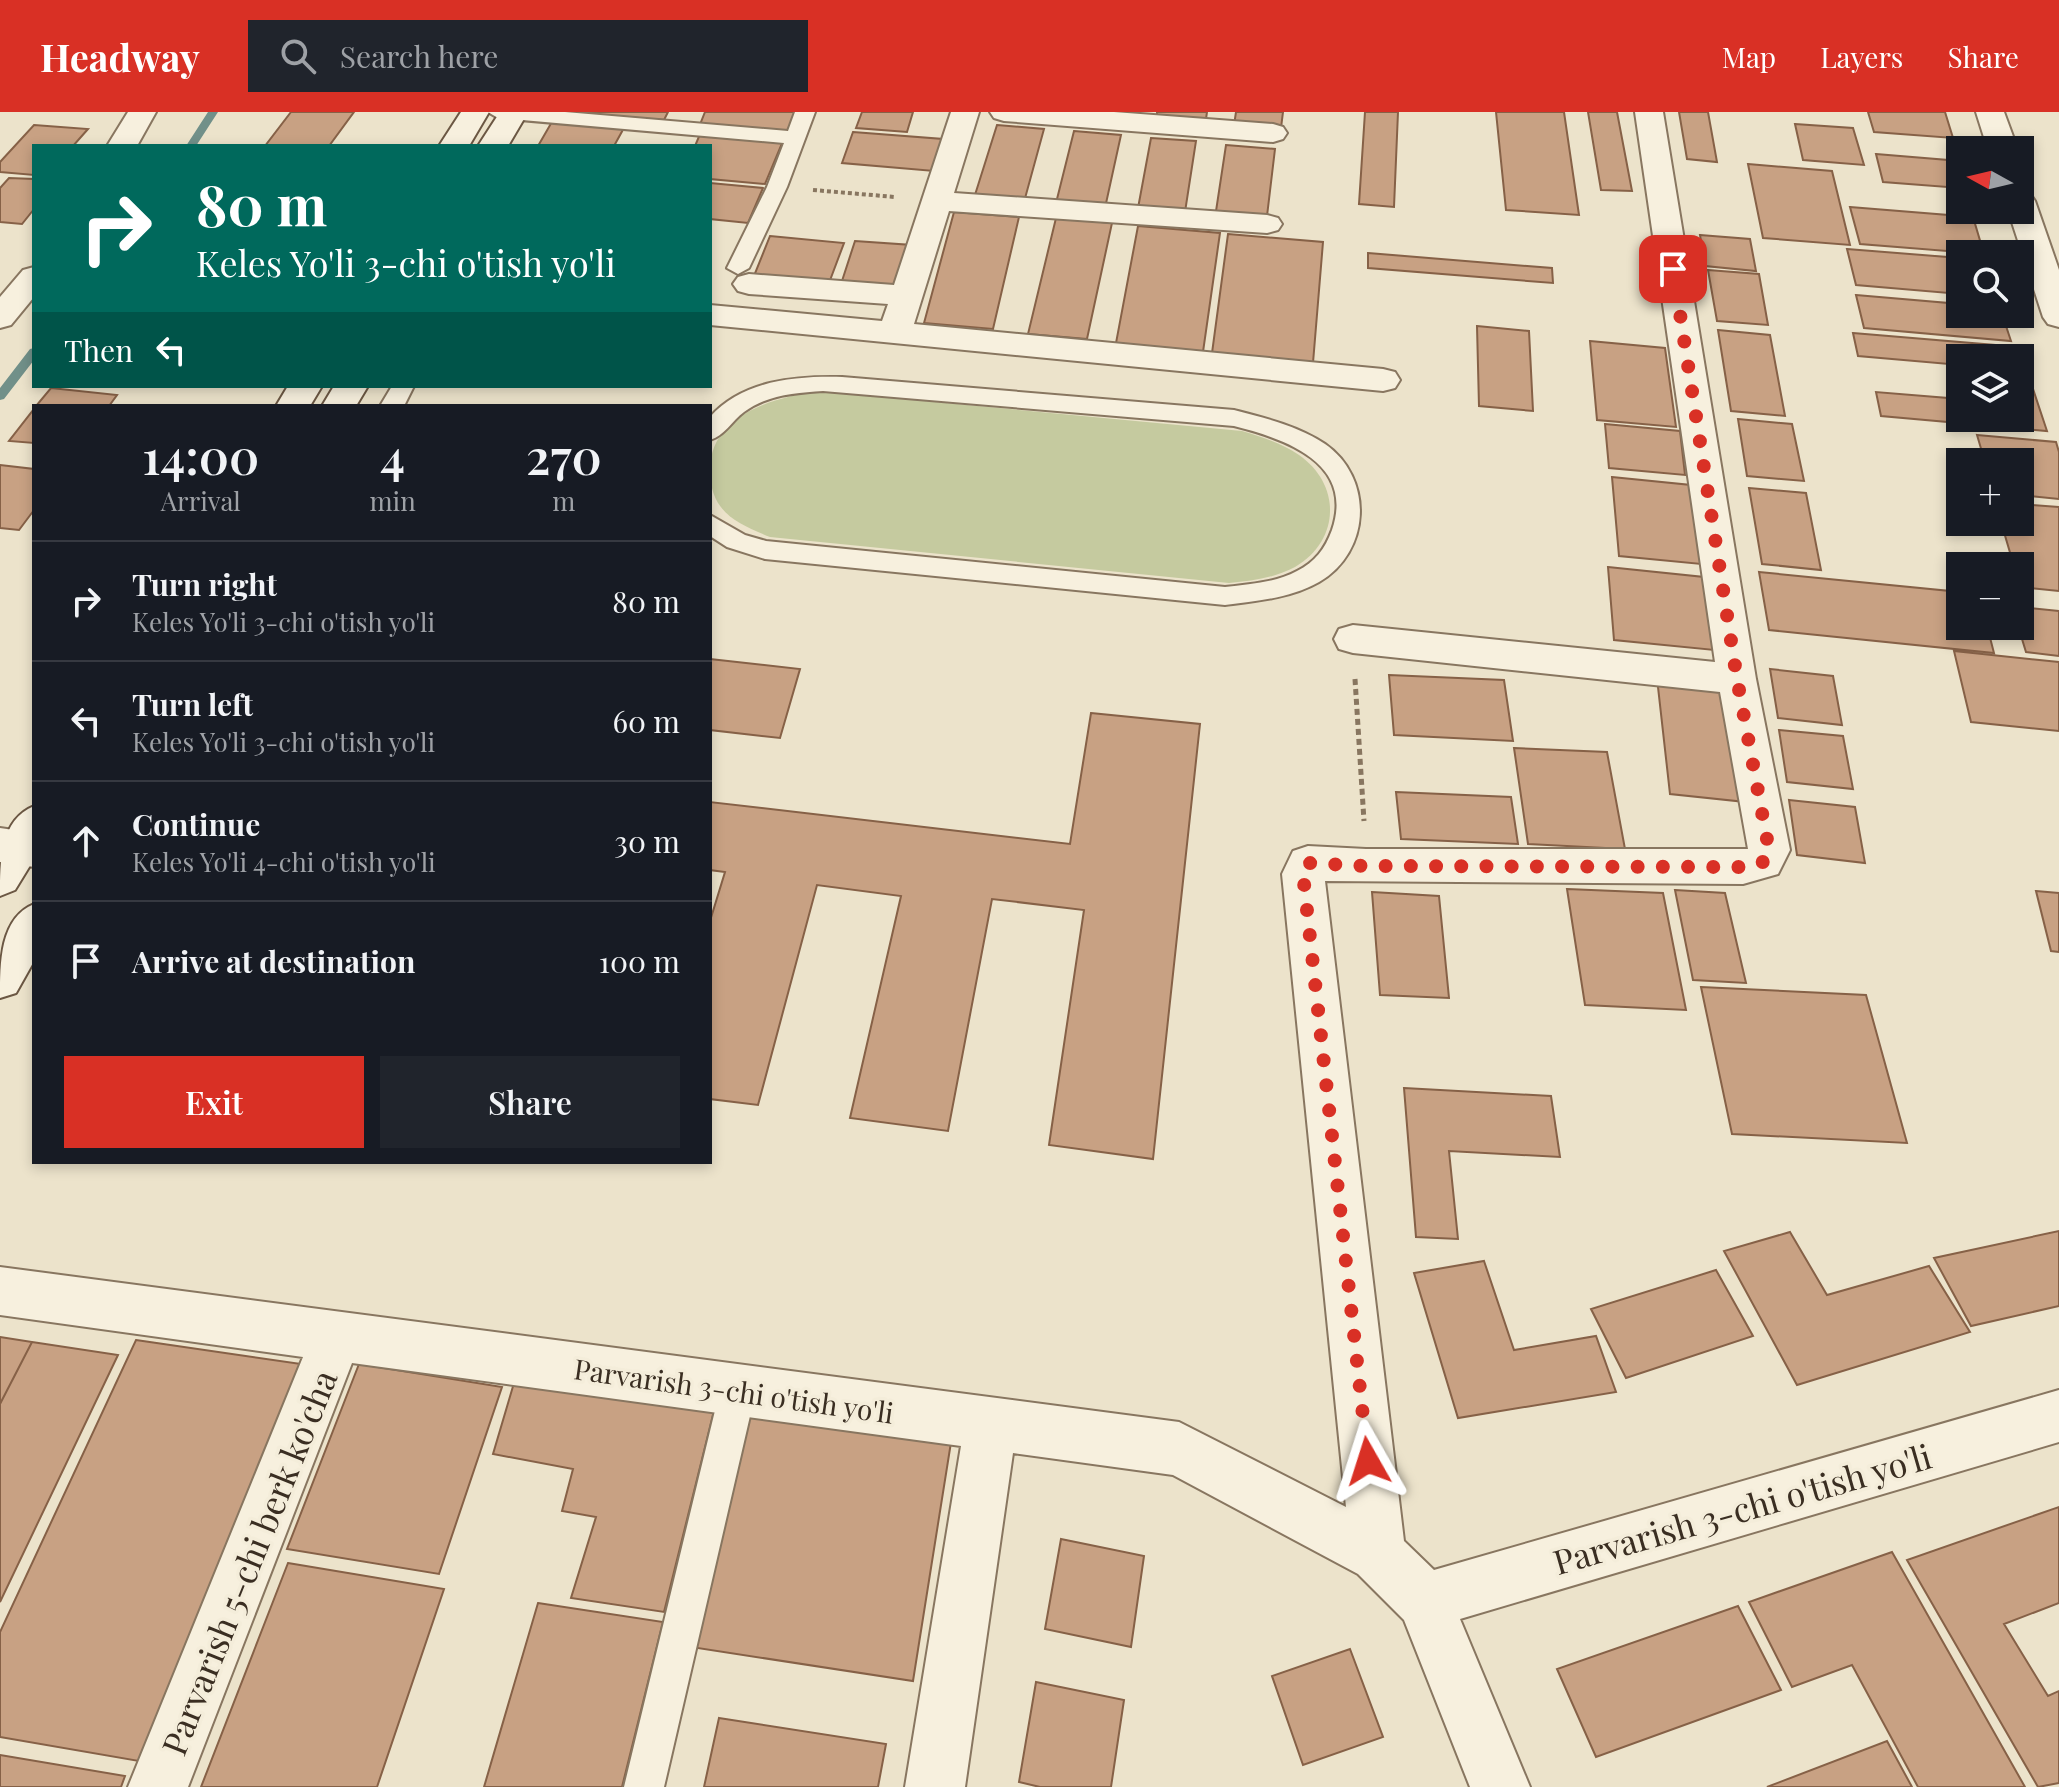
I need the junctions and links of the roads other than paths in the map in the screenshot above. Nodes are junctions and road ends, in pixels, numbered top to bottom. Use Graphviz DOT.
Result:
graph roads {
  1 [pos="142,112"];
  2 [pos="475,112"];
  3 [pos="508,112"];
  4 [pos="805,112"];
  5 [pos="965,112"];
  6 [pos="1004,112"];
  7 [pos="1649,112"];
  8 [pos="1990,112"];
  9 [pos="1273,133"];
  10 [pos="1998,136"];
  11 [pos="796,138"];
  12 [pos="123,144"];
  13 [pos="455,144"];
  14 [pos="494,144"];
  15 [pos="937,201"];
  16 [pos="1267,224"];
  17 [pos="2028,224"];
  18 [pos="744,276"];
  19 [pos="32,279"];
  20 [pos="906,296"];
  21 [pos="712,315"];
  22 [pos="2059,317"];
  23 [pos="0,318"];
  24 [pos="895,333"];
  25 [pos="1383,380"];
  26 [pos="712,429"];
  27 [pos="712,525"];
  28 [pos="1353,639"];
  29 [pos="1737,679"];
  30 [pos="32,925"];
  31 [pos="0,979"];
  32 [pos="0,1291"];
  33 [pos="337,1337"];
  34 [pos="738,1390"];
  35 [pos="2059,1416"];
  36 [pos="991,1424"];
  37 [pos="1378,1554"];
  38 [pos="1425,1601"];
  39 [pos="158,1787"];
  40 [pos="644,1787"];
  41 [pos="935,1787"];
  42 [pos="1500,1787"];
  1 -- 12 [label="street"];
  2 -- 13 [label="street"];
  3 -- 11 [label="lane"];
  3 -- 14 [label="street"];
  4 -- 11 [label="lane"];
  5 -- 15 [label="street"];
  6 -- 9 [label="street"];
  7 -- 29 [label="street"];
  8 -- 10 [label="street"];
  11 -- 18 [label="lane"];
  15 -- 16 [label="street"];
  15 -- 20 [label="street"];
  17 -- 22 [label="street"];
  18 -- 20 [label="street"];
  19 -- 23 [label="street"];
  20 -- 24 [label="street"];
  21 -- 24 [label="street"];
  24 -- 25 [label="street"];
  26 -- 27 [label="lane"];
  28 -- 29 [label="street"];
  29 -- 37 [label="street"];
  30 -- 31 [label="street"];
  32 -- 33 [label="street, Parvarish 3-chi o'tish yo'li"];
  33 -- 34 [label="street, Parvarish 3-chi o'tish yo'li"];
  33 -- 39 [label="street, Parvarish 5-chi berk ko'cha"];
  34 -- 36 [label="street, Parvarish 3-chi o'tish yo'li"];
  34 -- 40 [label="lane"];
  35 -- 38 [label="street, Parvarish 3-chi o'tish yo'li"];
  36 -- 37 [label="street, Parvarish 3-chi o'tish yo'li"];
  36 -- 41 [label="street"];
  37 -- 38 [label="street, Parvarish 3-chi o'tish yo'li"];
  38 -- 42 [label="street, Parvarish 3-chi o'tish yo'li"];
}
